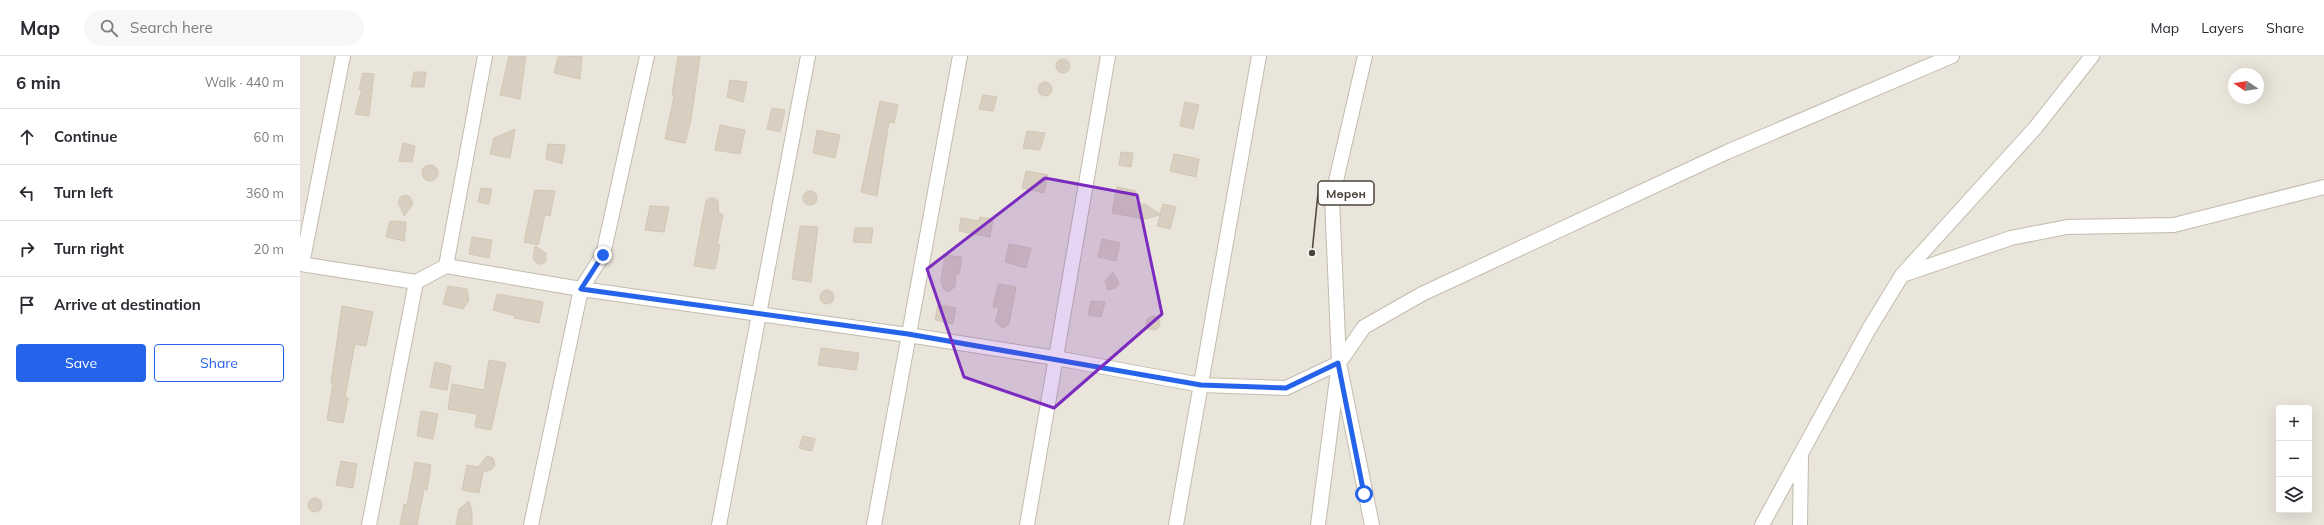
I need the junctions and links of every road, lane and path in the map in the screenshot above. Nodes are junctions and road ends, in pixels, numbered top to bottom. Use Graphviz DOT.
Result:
graph roads {
  1 [pos="342,56"];
  2 [pos="485,56"];
  3 [pos="646,56"];
  4 [pos="808,56"];
  5 [pos="960,56"];
  6 [pos="1108,56"];
  7 [pos="1259,56"];
  8 [pos="1365,56"];
  9 [pos="1952,56"];
  10 [pos="2092,56"];
  11 [pos="2324,188"];
  12 [pos="301,264"];
  13 [pos="446,266"];
  14 [pos="1902,275"];
  15 [pos="416,282"];
  16 [pos="581,289"];
  17 [pos="758,314"];
  18 [pos="908,334"];
  19 [pos="1056,358"];
  20 [pos="1338,363"];
  21 [pos="1201,385"];
  22 [pos="1802,452"];
  23 [pos="1778,497"];
  24 [pos="369,525"];
  25 [pos="531,525"];
  26 [pos="719,525"];
  27 [pos="874,525"];
  28 [pos="1026,525"];
  29 [pos="1176,525"];
  30 [pos="1318,525"];
  31 [pos="1372,525"];
  32 [pos="1762,525"];
  33 [pos="1767,525"];
  34 [pos="1800,525"];
  1 -- 12 [label="street"];
  2 -- 13 [label="street"];
  3 -- 16 [label="street"];
  4 -- 17 [label="street"];
  5 -- 18 [label="street"];
  6 -- 19 [label="street"];
  7 -- 21 [label="street"];
  8 -- 20 [label="street"];
  9 -- 20 [label="street"];
  10 -- 14 [label="street"];
  11 -- 14 [label="street"];
  12 -- 15 [label="street"];
  13 -- 15 [label="street"];
  13 -- 16 [label="street"];
  14 -- 22 [label="street"];
  15 -- 24 [label="street"];
  16 -- 17 [label="street"];
  16 -- 25 [label="street"];
  17 -- 18 [label="street"];
  17 -- 26 [label="street"];
  18 -- 19 [label="street"];
  18 -- 27 [label="street"];
  19 -- 21 [label="street"];
  19 -- 28 [label="street"];
  20 -- 21 [label="street"];
  20 -- 30 [label="street"];
  20 -- 31 [label="street"];
  21 -- 29 [label="street"];
  22 -- 23 [label="street"];
  22 -- 34 [label="street"];
  23 -- 32 [label="street"];
  23 -- 33 [label="street"];
}
